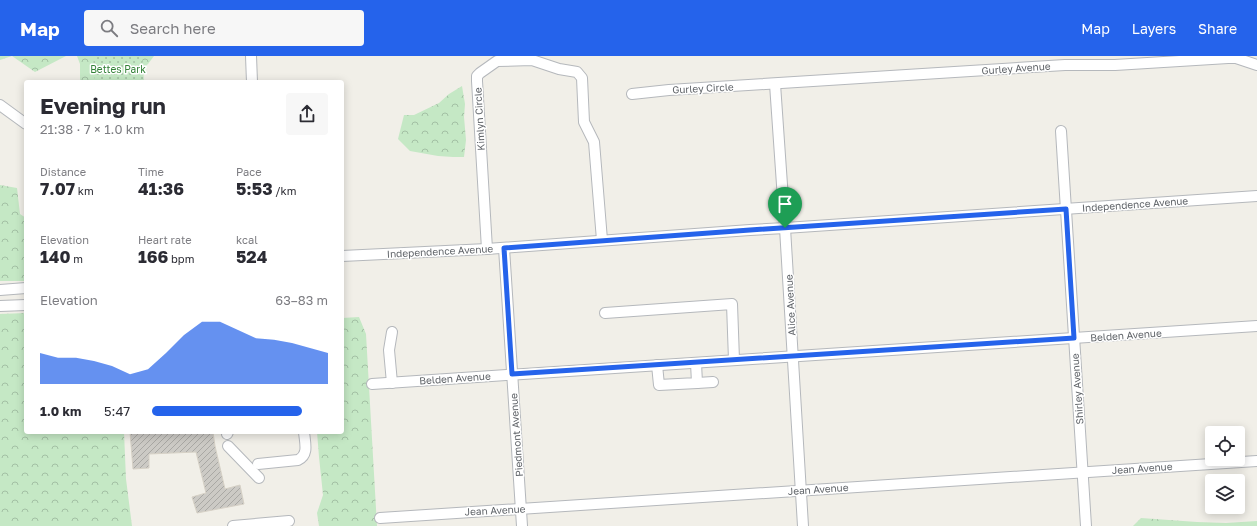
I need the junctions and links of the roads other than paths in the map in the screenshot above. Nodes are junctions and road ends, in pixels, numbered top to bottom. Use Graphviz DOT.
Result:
graph roads {
  1 [pos="251,56"];
  2 [pos="1257,65"];
  3 [pos="252,80"];
  4 [pos="775,84"];
  5 [pos="632,94"];
  6 [pos="0,105"];
  7 [pos="24,123"];
  8 [pos="1061,132"];
  9 [pos="1257,196"];
  10 [pos="1066,209"];
  11 [pos="785,228"];
  12 [pos="602,240"];
  13 [pos="504,248"];
  14 [pos="487,249"];
  15 [pos="344,256"];
  16 [pos="24,288"];
  17 [pos="0,290"];
  18 [pos="24,305"];
  19 [pos="0,306"];
  20 [pos="605,313"];
  21 [pos="1257,326"];
  22 [pos="392,332"];
  23 [pos="1074,338"];
  24 [pos="792,357"];
  25 [pos="734,360"];
  26 [pos="696,363"];
  27 [pos="657,365"];
  28 [pos="512,374"];
  29 [pos="714,382"];
  30 [pos="392,383"];
  31 [pos="697,383"];
  32 [pos="372,384"];
  33 [pos="304,434"];
  34 [pos="228,446"];
  35 [pos="1257,461"];
  36 [pos="258,464"];
  37 [pos="1083,473"];
  38 [pos="259,478"];
  39 [pos="801,490"];
  40 [pos="521,509"];
  41 [pos="380,518"];
  42 [pos="288,521"];
  43 [pos="233,526"];
  44 [pos="522,526"];
  45 [pos="803,526"];
  46 [pos="1086,526"];
  1 -- 3 [label="street"];
  2 -- 4 [label="street, Gurley Avenue"];
  4 -- 5 [label="street, Gurley Circle"];
  4 -- 11 [label="street, Alice Avenue"];
  6 -- 7 [label="street"];
  8 -- 10 [label="street, Shirley Avenue"];
  9 -- 10 [label="street, Independence Avenue"];
  10 -- 11 [label="street, Independence Avenue"];
  10 -- 23 [label="street, Shirley Avenue"];
  11 -- 12 [label="street, Independence Avenue"];
  11 -- 24 [label="street, Alice Avenue"];
  12 -- 13 [label="street, Independence Avenue"];
  12 -- 14 [label="street, Kimlyn Circle"];
  13 -- 14 [label="street, Independence Avenue"];
  13 -- 28 [label="street, Piedmont Avenue"];
  14 -- 15 [label="street, Independence Avenue"];
  16 -- 17 [label="street"];
  18 -- 19 [label="street"];
  20 -- 25 [label="street"];
  21 -- 23 [label="street, Belden Avenue"];
  22 -- 30 [label="street"];
  23 -- 24 [label="street, Belden Avenue"];
  23 -- 37 [label="street, Shirley Avenue"];
  24 -- 25 [label="street, Belden Avenue"];
  24 -- 39 [label="street, Alice Avenue"];
  25 -- 26 [label="street, Belden Avenue"];
  26 -- 27 [label="street, Belden Avenue"];
  26 -- 31 [label="street"];
  27 -- 28 [label="street, Belden Avenue"];
  27 -- 31 [label="street"];
  28 -- 30 [label="street, Belden Avenue"];
  28 -- 40 [label="street, Piedmont Avenue"];
  29 -- 31 [label="street"];
  30 -- 32 [label="street, Belden Avenue"];
  33 -- 36 [label="street"];
  34 -- 38 [label="street"];
  35 -- 37 [label="street, Jean Avenue"];
  37 -- 39 [label="street, Jean Avenue"];
  37 -- 46 [label="street, Shirley Avenue"];
  39 -- 40 [label="street, Jean Avenue"];
  39 -- 45 [label="street, Alice Avenue"];
  40 -- 41 [label="street, Jean Avenue"];
  40 -- 44 [label="street, Piedmont Avenue"];
  42 -- 43 [label="street"];
}
